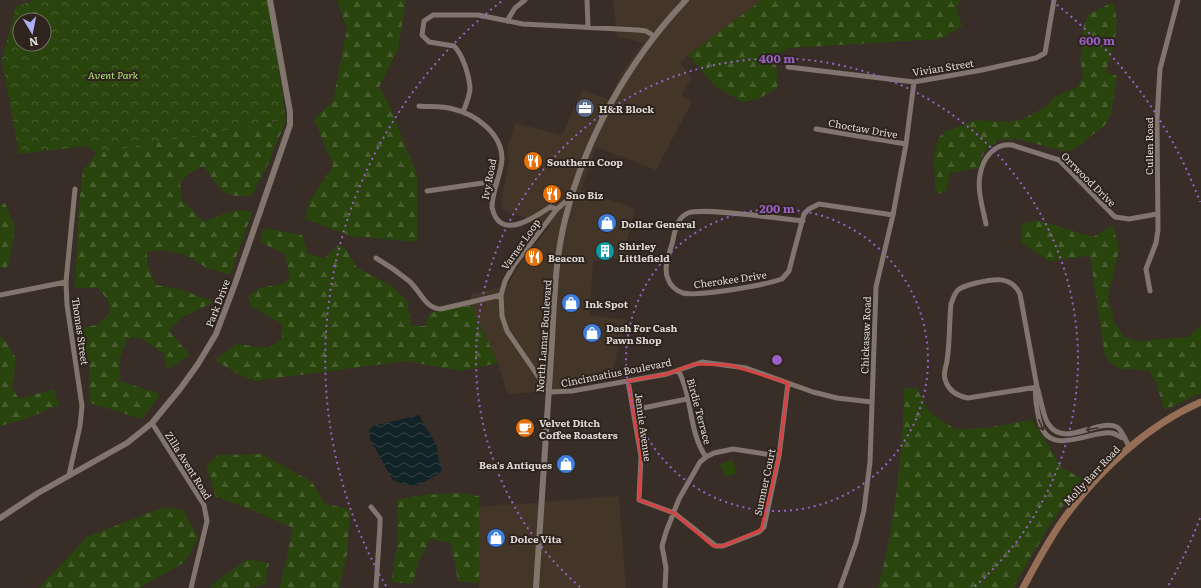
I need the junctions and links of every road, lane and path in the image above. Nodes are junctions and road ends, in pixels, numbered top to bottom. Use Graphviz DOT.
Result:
graph roads {
  1 [pos="270,0"];
  2 [pos="524,0"];
  3 [pos="587,0"];
  4 [pos="686,0"];
  5 [pos="1054,0"];
  6 [pos="1178,0"];
  7 [pos="508,21"];
  8 [pos="588,26"];
  9 [pos="654,36"];
  10 [pos="788,67"];
  11 [pos="914,82"];
  12 [pos="419,106"];
  13 [pos="463,112"];
  14 [pos="816,129"];
  15 [pos="906,144"];
  16 [pos="497,181"];
  17 [pos="75,189"];
  18 [pos="427,191"];
  19 [pos="571,197"];
  20 [pos="557,209"];
  21 [pos="1157,214"];
  22 [pos="893,215"];
  23 [pos="803,221"];
  24 [pos="986,224"];
  25 [pos="376,258"];
  26 [pos="66,282"];
  27 [pos="1150,291"];
  28 [pos="0,295"];
  29 [pos="501,295"];
  30 [pos="678,370"];
  31 [pos="628,381"];
  32 [pos="788,383"];
  33 [pos="1037,387"];
  34 [pos="549,392"];
  35 [pos="687,400"];
  36 [pos="872,402"];
  37 [pos="1201,402"];
  38 [pos="633,410"];
  39 [pos="152,423"];
  40 [pos="1123,438"];
  41 [pos="1130,448"];
  42 [pos="779,456"];
  43 [pos="706,457"];
  44 [pos="69,475"];
  45 [pos="372,507"];
  46 [pos="674,513"];
  47 [pos="0,518"];
  48 [pos="191,588"];
  49 [pos="376,588"];
  50 [pos="536,588"];
  51 [pos="665,588"];
  52 [pos="840,588"];
  53 [pos="1023,588"];
  1 -- 39 [label="street, Park Drive"];
  2 -- 7 [label="street"];
  3 -- 8 [label="street"];
  4 -- 9 [label="street, North Lamar Boulevard"];
  5 -- 11 [label="street, Vivian Street"];
  6 -- 21 [label="street, Cullen Road"];
  7 -- 8 [label="street"];
  7 -- 13 [label="street"];
  8 -- 9 [label="street"];
  9 -- 19 [label="street, North Lamar Boulevard"];
  10 -- 11 [label="street, Vivian Street"];
  11 -- 15 [label="street, Chickasaw Road"];
  12 -- 13 [label="street, Ivy Road"];
  13 -- 16 [label="street, Ivy Road"];
  14 -- 15 [label="street, Choctaw Drive"];
  15 -- 22 [label="street, Chickasaw Road"];
  16 -- 18 [label="street"];
  16 -- 20 [label="street, Ivy Road"];
  17 -- 26 [label="street, Thomas Street"];
  19 -- 20 [label="street, Varner Loop"];
  19 -- 34 [label="street, North Lamar Boulevard"];
  20 -- 29 [label="street, Varner Loop"];
  21 -- 24 [label="street, Orrwood Drive"];
  21 -- 27 [label="street, Cullen Road"];
  22 -- 23 [label="street, Cherokee Drive"];
  22 -- 36 [label="street, Chickasaw Road"];
  23 -- 23 [label="street, Cherokee Drive"];
  25 -- 29 [label="street"];
  26 -- 28 [label="street"];
  26 -- 44 [label="street, Thomas Street"];
  29 -- 34 [label="street, Varner Loop"];
  30 -- 31 [label="street, Cincinnatius Boulevard"];
  30 -- 32 [label="street, Cincinnatius Boulevard"];
  30 -- 35 [label="street, Birdie Terrace"];
  31 -- 34 [label="street, Cincinnatius Boulevard"];
  31 -- 38 [label="street, Jennie Avenue"];
  32 -- 36 [label="street, Cincinnatius Boulevard"];
  32 -- 42 [label="street, Sumner Court"];
  33 -- 33 [label="street"];
  40 -- 33 [label="street, one-way"];
  33 -- 40 [label="street, one-way"];
  34 -- 50 [label="street, North Lamar Boulevard"];
  35 -- 38 [label="street"];
  35 -- 43 [label="street, Birdie Terrace"];
  36 -- 52 [label="street, Chickasaw Road"];
  37 -- 41 [label="main road, Molly Barr Road"];
  38 -- 46 [label="street, Jennie Avenue"];
  39 -- 44 [label="street, Park Drive"];
  39 -- 48 [label="street, Zilla Avent Road"];
  40 -- 41 [label="street"];
  41 -- 53 [label="main road, Molly Barr Road"];
  42 -- 43 [label="street"];
  42 -- 46 [label="street, Sumner Court"];
  43 -- 46 [label="street"];
  44 -- 47 [label="street, Park Drive"];
  45 -- 49 [label="street"];
  46 -- 51 [label="street"];
}
